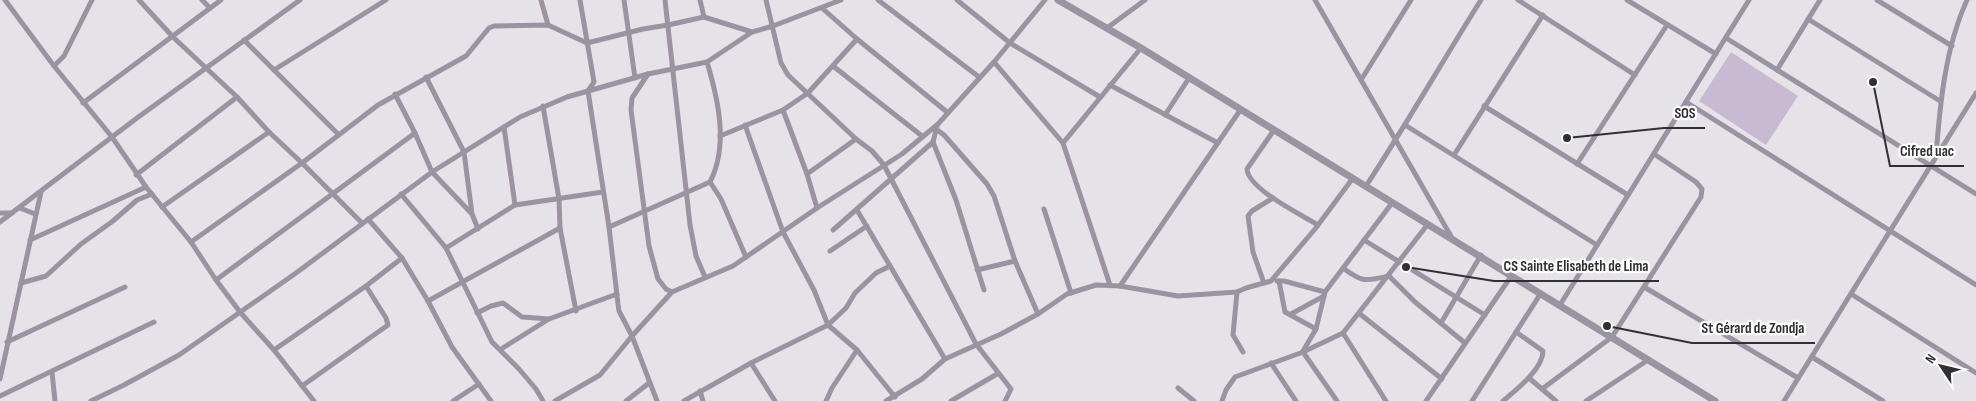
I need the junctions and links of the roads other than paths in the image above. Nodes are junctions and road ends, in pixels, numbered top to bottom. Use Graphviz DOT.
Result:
graph roads {
  1 [pos="5,0"];
  2 [pos="92,0"];
  3 [pos="139,0"];
  4 [pos="202,0"];
  5 [pos="222,0"];
  6 [pos="300,0"];
  7 [pos="386,0"];
  8 [pos="541,0"];
  9 [pos="580,0"];
  10 [pos="624,0"];
  11 [pos="665,0"];
  12 [pos="700,0"];
  13 [pos="766,0"];
  14 [pos="841,0"];
  15 [pos="878,0"];
  16 [pos="957,0"];
  17 [pos="1045,0"];
  18 [pos="1058,0"];
  19 [pos="1145,0"];
  20 [pos="1315,0"];
  21 [pos="1411,0"];
  22 [pos="1481,0"];
  23 [pos="1518,0"];
  24 [pos="1627,0"];
  25 [pos="1741,0"];
  26 [pos="1820,0"];
  27 [pos="1877,0"];
  28 [pos="1966,0"];
  29 [pos="1748,2"];
  30 [pos="210,8"];
  31 [pos="822,8"];
  32 [pos="1543,15"];
  33 [pos="704,17"];
  34 [pos="1808,19"];
  35 [pos="1667,24"];
  36 [pos="548,25"];
  37 [pos="668,25"];
  38 [pos="773,26"];
  39 [pos="1107,28"];
  40 [pos="752,32"];
  41 [pos="628,33"];
  42 [pos="173,37"];
  43 [pos="1726,38"];
  44 [pos="857,39"];
  45 [pos="244,40"];
  46 [pos="587,43"];
  47 [pos="1010,43"];
  48 [pos="1952,46"];
  49 [pos="1141,48"];
  50 [pos="1716,54"];
  51 [pos="707,62"];
  52 [pos="994,62"];
  53 [pos="54,66"];
  54 [pos="833,66"];
  55 [pos="206,68"];
  56 [pos="673,68"];
  57 [pos="274,70"];
  58 [pos="1777,70"];
  59 [pos="648,74"];
  60 [pos="1634,75"];
  61 [pos="426,77"];
  62 [pos="979,77"];
  63 [pos="635,78"];
  64 [pos="1189,78"];
  65 [pos="1361,80"];
  66 [pos="1110,85"];
  67 [pos="588,91"];
  68 [pos="808,93"];
  69 [pos="1976,93"];
  70 [pos="395,94"];
  71 [pos="237,97"];
  72 [pos="1100,97"];
  73 [pos="1940,101"];
  74 [pos="1686,102"];
  75 [pos="83,103"];
  76 [pos="543,106"];
  77 [pos="1484,106"];
  78 [pos="783,110"];
  79 [pos="1241,110"];
  80 [pos="947,112"];
  81 [pos="1165,115"];
  82 [pos="745,125"];
  83 [pos="1405,125"];
  84 [pos="937,126"];
  85 [pos="504,127"];
  86 [pos="1274,130"];
  87 [pos="269,132"];
  88 [pos="415,133"];
  89 [pos="338,134"];
  90 [pos="720,136"];
  91 [pos="922,136"];
  92 [pos="112,137"];
  93 [pos="856,139"];
  94 [pos="1396,140"];
  95 [pos="933,142"];
  96 [pos="1063,143"];
  97 [pos="1218,143"];
  98 [pos="464,152"];
  99 [pos="1654,154"];
  100 [pos="1454,155"];
  101 [pos="1935,159"];
  102 [pos="302,163"];
  103 [pos="1577,164"];
  104 [pos="884,165"];
  105 [pos="1931,166"];
  106 [pos="432,172"];
  107 [pos="807,174"];
  108 [pos="136,175"];
  109 [pos="1353,178"];
  110 [pos="891,179"];
  111 [pos="710,182"];
  112 [pos="1366,186"];
  113 [pos="146,187"];
  114 [pos="41,192"];
  115 [pos="603,192"];
  116 [pos="686,192"];
  117 [pos="152,194"];
  118 [pos="334,194"];
  119 [pos="401,194"];
  120 [pos="1976,194"];
  121 [pos="1628,195"];
  122 [pos="1273,198"];
  123 [pos="559,199"];
  124 [pos="1392,203"];
  125 [pos="515,205"];
  126 [pos="20,208"];
  127 [pos="162,208"];
  128 [pos="817,208"];
  129 [pos="646,209"];
  130 [pos="1044,209"];
  131 [pos="858,210"];
  132 [pos="0,213"];
  133 [pos="12,213"];
  134 [pos="35,214"];
  135 [pos="472,214"];
  136 [pos="368,219"];
  137 [pos="0,222"];
  138 [pos="362,223"];
  139 [pos="1428,224"];
  140 [pos="609,226"];
  141 [pos="867,226"];
  142 [pos="1318,226"];
  143 [pos="478,228"];
  144 [pos="560,228"];
  145 [pos="833,230"];
  146 [pos="1890,231"];
  147 [pos="783,232"];
  148 [pos="1452,238"];
  149 [pos="30,240"];
  150 [pos="1364,240"];
  151 [pos="191,242"];
  152 [pos="1597,245"];
  153 [pos="446,248"];
  154 [pos="830,251"];
  155 [pos="1481,255"];
  156 [pos="746,257"];
  157 [pos="402,258"];
  158 [pos="1015,261"];
  159 [pos="1400,261"];
  160 [pos="890,266"];
  161 [pos="1343,268"];
  162 [pos="977,270"];
  163 [pos="1512,275"];
  164 [pos="1389,276"];
  165 [pos="705,277"];
  166 [pos="216,280"];
  167 [pos="1271,281"];
  168 [pos="1279,281"];
  169 [pos="21,283"];
  170 [pos="463,283"];
  171 [pos="1264,283"];
  172 [pos="1110,285"];
  173 [pos="1976,285"];
  174 [pos="366,286"];
  175 [pos="1120,286"];
  176 [pos="126,287"];
  177 [pos="1644,287"];
  178 [pos="984,290"];
  179 [pos="672,292"];
  180 [pos="1237,292"];
  181 [pos="1071,293"];
  182 [pos="1541,293"];
  183 [pos="617,294"];
  184 [pos="1324,294"];
  185 [pos="1851,294"];
  186 [pos="1456,298"];
  187 [pos="428,301"];
  188 [pos="1560,305"];
  189 [pos="576,311"];
  190 [pos="240,312"];
  191 [pos="476,313"];
  192 [pos="1038,314"];
  193 [pos="1291,314"];
  194 [pos="1360,314"];
  195 [pos="1485,315"];
  196 [pos="550,319"];
  197 [pos="154,322"];
  198 [pos="1441,323"];
  199 [pos="828,325"];
  200 [pos="1316,329"];
  201 [pos="1516,332"];
  202 [pos="1343,333"];
  203 [pos="632,336"];
  204 [pos="1612,337"];
  205 [pos="7,342"];
  206 [pos="1465,343"];
  207 [pos="976,344"];
  208 [pos="500,349"];
  209 [pos="274,350"];
  210 [pos="858,350"];
  211 [pos="1243,352"];
  212 [pos="1303,352"];
  213 [pos="1812,357"];
  214 [pos="945,359"];
  215 [pos="1648,360"];
  216 [pos="751,363"];
  217 [pos="1271,363"];
  218 [pos="52,372"];
  219 [pos="997,374"];
  220 [pos="1976,374"];
  221 [pos="1529,378"];
  222 [pos="1798,378"];
  223 [pos="0,379"];
  224 [pos="1442,379"];
  225 [pos="649,383"];
  226 [pos="479,384"];
  227 [pos="302,386"];
  228 [pos="1178,388"];
  229 [pos="1542,389"];
  230 [pos="700,391"];
  231 [pos="0,396"];
  232 [pos="896,397"];
  233 [pos="1711,400"];
  234 [pos="55,401"];
  235 [pos="91,401"];
  236 [pos="314,401"];
  237 [pos="454,401"];
  238 [pos="491,401"];
  239 [pos="543,401"];
  240 [pos="555,401"];
  241 [pos="626,401"];
  242 [pos="657,401"];
  243 [pos="684,401"];
  244 [pos="703,401"];
  245 [pos="775,401"];
  246 [pos="826,401"];
  247 [pos="886,401"];
  248 [pos="951,401"];
  249 [pos="1005,401"];
  250 [pos="1194,401"];
  251 [pos="1222,401"];
  252 [pos="1295,401"];
  253 [pos="1336,401"];
  254 [pos="1386,401"];
  255 [pos="1426,401"];
  256 [pos="1472,401"];
  257 [pos="1503,401"];
  258 [pos="1556,401"];
  259 [pos="1586,401"];
  260 [pos="1784,401"];
  261 [pos="1883,401"];
  1 -- 53 [label="street"];
  2 -- 53 [label="street"];
  3 -- 42 [label="street"];
  4 -- 30 [label="street"];
  5 -- 30 [label="street"];
  6 -- 45 [label="street"];
  7 -- 57 [label="street"];
  8 -- 36 [label="street"];
  9 -- 46 [label="street"];
  10 -- 41 [label="street"];
  11 -- 37 [label="street"];
  12 -- 33 [label="street"];
  13 -- 38 [label="street"];
  14 -- 31 [label="street"];
  15 -- 62 [label="street"];
  16 -- 47 [label="street"];
  17 -- 47 [label="street"];
  18 -- 39 [label="street"];
  19 -- 39 [label="street"];
  20 -- 65 [label="street"];
  21 -- 65 [label="street"];
  22 -- 83 [label="street"];
  23 -- 32 [label="street"];
  24 -- 35 [label="street"];
  25 -- 29 [label="street"];
  26 -- 34 [label="street"];
  27 -- 48 [label="street"];
  28 -- 48 [label="street"];
  29 -- 43 [label="street"];
  30 -- 42 [label="street"];
  31 -- 38 [label="street"];
  31 -- 44 [label="street"];
  32 -- 60 [label="street"];
  32 -- 77 [label="street"];
  33 -- 37 [label="street"];
  33 -- 40 [label="street"];
  34 -- 58 [label="street"];
  34 -- 73 [label="street"];
  35 -- 50 [label="street"];
  35 -- 60 [label="street"];
  36 -- 46 [label="street"];
  36 -- 61 [label="street"];
  37 -- 41 [label="street"];
  37 -- 56 [label="street"];
  38 -- 40 [label="street"];
  38 -- 68 [label="street"];
  39 -- 49 [label="street"];
  40 -- 51 [label="street"];
  41 -- 46 [label="street"];
  41 -- 63 [label="street"];
  42 -- 55 [label="street"];
  42 -- 75 [label="street"];
  43 -- 50 [label="street"];
  43 -- 58 [label="street"];
  44 -- 54 [label="street"];
  44 -- 80 [label="street"];
  45 -- 55 [label="street"];
  45 -- 57 [label="street"];
  46 -- 67 [label="street"];
  47 -- 52 [label="street"];
  47 -- 72 [label="street"];
  48 -- 73 [label="street"];
  49 -- 64 [label="street"];
  49 -- 66 [label="street"];
  50 -- 74 [label="street"];
  51 -- 56 [label="street"];
  51 -- 90 [label="street"];
  52 -- 62 [label="street"];
  52 -- 96 [label="street"];
  53 -- 75 [label="street"];
  54 -- 68 [label="street"];
  54 -- 91 [label="street"];
  55 -- 71 [label="street"];
  55 -- 92 [label="street"];
  56 -- 59 [label="street"];
  56 -- 116 [label="street"];
  57 -- 89 [label="street"];
  58 -- 105 [label="street"];
  59 -- 63 [label="street"];
  59 -- 129 [label="street"];
  60 -- 103 [label="street"];
  61 -- 70 [label="street"];
  61 -- 98 [label="street"];
  62 -- 80 [label="street"];
  63 -- 67 [label="street"];
  64 -- 79 [label="street"];
  64 -- 81 [label="street"];
  65 -- 94 [label="street"];
  66 -- 72 [label="street"];
  66 -- 81 [label="street"];
  67 -- 76 [label="street"];
  67 -- 115 [label="street"];
  68 -- 78 [label="street"];
  68 -- 93 [label="street"];
  69 -- 101 [label="street"];
  70 -- 88 [label="street"];
  70 -- 89 [label="street"];
  71 -- 87 [label="street"];
  71 -- 108 [label="street"];
  72 -- 96 [label="street"];
  73 -- 101 [label="street"];
  74 -- 99 [label="street"];
  74 -- 146 [label="street"];
  75 -- 92 [label="street"];
  76 -- 85 [label="street"];
  76 -- 123 [label="street"];
  77 -- 100 [label="street"];
  77 -- 103 [label="street"];
  78 -- 82 [label="street"];
  78 -- 107 [label="street"];
  79 -- 86 [label="street"];
  79 -- 97 [label="street"];
  80 -- 84 [label="street"];
  81 -- 97 [label="street"];
  82 -- 90 [label="street"];
  82 -- 147 [label="street"];
  83 -- 94 [label="street"];
  83 -- 100 [label="street"];
  84 -- 91 [label="street"];
  84 -- 95 [label="street"];
  84 -- 158 [label="street"];
  85 -- 98 [label="street"];
  85 -- 125 [label="street"];
  86 -- 109 [label="street"];
  86 -- 122 [label="street"];
  87 -- 102 [label="street"];
  87 -- 127 [label="street"];
  88 -- 106 [label="street"];
  88 -- 118 [label="street"];
  89 -- 102 [label="street"];
  90 -- 111 [label="street"];
  91 -- 104 [label="street"];
  92 -- 108 [label="street"];
  92 -- 114 [label="street"];
  93 -- 104 [label="street"];
  93 -- 107 [label="street"];
  94 -- 112 [label="street"];
  94 -- 148 [label="street"];
  95 -- 110 [label="street"];
  95 -- 162 [label="street"];
  96 -- 172 [label="street"];
  97 -- 175 [label="street"];
  98 -- 106 [label="street"];
  98 -- 135 [label="street"];
  99 -- 121 [label="street"];
  99 -- 177 [label="street"];
  100 -- 152 [label="street"];
  101 -- 105 [label="street"];
  102 -- 118 [label="street"];
  102 -- 151 [label="street"];
  103 -- 121 [label="street"];
  104 -- 110 [label="street"];
  104 -- 128 [label="street"];
  105 -- 120 [label="street"];
  105 -- 146 [label="street"];
  106 -- 119 [label="street"];
  106 -- 135 [label="street"];
  107 -- 128 [label="street"];
  108 -- 113 [label="street"];
  109 -- 112 [label="street"];
  109 -- 142 [label="street"];
  110 -- 131 [label="street"];
  110 -- 207 [label="street"];
  111 -- 116 [label="street"];
  111 -- 156 [label="street"];
  112 -- 124 [label="street"];
  113 -- 117 [label="street"];
  113 -- 149 [label="street"];
  114 -- 126 [label="street"];
  114 -- 134 [label="street"];
  115 -- 123 [label="street"];
  115 -- 140 [label="street"];
  116 -- 129 [label="street"];
  116 -- 165 [label="street"];
  117 -- 127 [label="street"];
  117 -- 169 [label="street"];
  118 -- 138 [label="street"];
  118 -- 166 [label="street"];
  119 -- 136 [label="street"];
  119 -- 153 [label="street"];
  121 -- 152 [label="street"];
  122 -- 142 [label="street"];
  122 -- 171 [label="street"];
  123 -- 125 [label="street"];
  123 -- 144 [label="street"];
  124 -- 139 [label="street"];
  124 -- 150 [label="street"];
  125 -- 143 [label="street"];
  126 -- 133 [label="street"];
  126 -- 134 [label="street"];
  127 -- 151 [label="street"];
  128 -- 147 [label="street"];
  129 -- 140 [label="street"];
  129 -- 179 [label="street"];
  130 -- 181 [label="street"];
  131 -- 141 [label="street"];
  131 -- 145 [label="street"];
  132 -- 133 [label="street"];
  133 -- 137 [label="street"];
  134 -- 149 [label="street"];
  135 -- 143 [label="street"];
  136 -- 138 [label="street"];
  136 -- 157 [label="street"];
  138 -- 190 [label="street"];
  139 -- 148 [label="street"];
  139 -- 159 [label="street"];
  140 -- 183 [label="street"];
  141 -- 154 [label="street"];
  141 -- 160 [label="street"];
  142 -- 167 [label="street"];
  143 -- 153 [label="street"];
  144 -- 170 [label="street"];
  144 -- 189 [label="street"];
  146 -- 173 [label="street"];
  146 -- 185 [label="street"];
  147 -- 156 [label="street"];
  147 -- 199 [label="street"];
  148 -- 155 [label="street"];
  149 -- 169 [label="street"];
  150 -- 159 [label="street"];
  150 -- 161 [label="street"];
  151 -- 166 [label="street"];
  152 -- 188 [label="street"];
  153 -- 170 [label="street"];
  155 -- 163 [label="street"];
  155 -- 186 [label="street"];
  156 -- 165 [label="street"];
  157 -- 174 [label="street"];
  157 -- 187 [label="street"];
  158 -- 162 [label="street"];
  158 -- 192 [label="street"];
  159 -- 164 [label="street"];
  159 -- 186 [label="street"];
  160 -- 199 [label="street"];
  160 -- 214 [label="street"];
  161 -- 164 [label="street"];
  161 -- 184 [label="street"];
  162 -- 178 [label="street"];
  163 -- 182 [label="street"];
  163 -- 195 [label="street"];
  164 -- 194 [label="street"];
  164 -- 198 [label="street"];
  165 -- 179 [label="street"];
  166 -- 190 [label="street"];
  167 -- 168 [label="street"];
  167 -- 171 [label="street"];
  168 -- 184 [label="street"];
  168 -- 193 [label="street"];
  169 -- 205 [label="street"];
  170 -- 187 [label="street"];
  170 -- 191 [label="street"];
  171 -- 180 [label="street"];
  172 -- 175 [label="street"];
  172 -- 181 [label="street"];
  174 -- 209 [label="street"];
  174 -- 227 [label="street"];
  175 -- 180 [label="street"];
  176 -- 205 [label="street"];
  177 -- 204 [label="street"];
  177 -- 222 [label="street"];
  179 -- 203 [label="street"];
  180 -- 211 [label="street"];
  181 -- 192 [label="street"];
  182 -- 188 [label="street"];
  182 -- 201 [label="street"];
  183 -- 189 [label="street"];
  183 -- 203 [label="street"];
  184 -- 193 [label="street"];
  184 -- 200 [label="street"];
  185 -- 213 [label="street"];
  185 -- 220 [label="street"];
  186 -- 195 [label="street"];
  186 -- 198 [label="street"];
  187 -- 226 [label="street"];
  188 -- 204 [label="street"];
  189 -- 196 [label="street"];
  190 -- 209 [label="street"];
  190 -- 235 [label="street"];
  191 -- 196 [label="street"];
  191 -- 208 [label="street"];
  192 -- 207 [label="street"];
  193 -- 200 [label="street"];
  194 -- 202 [label="street"];
  194 -- 224 [label="street"];
  195 -- 206 [label="street"];
  196 -- 208 [label="street"];
  197 -- 218 [label="street"];
  198 -- 206 [label="street"];
  199 -- 210 [label="street"];
  199 -- 216 [label="street"];
  200 -- 212 [label="street"];
  201 -- 221 [label="street"];
  201 -- 256 [label="street"];
  202 -- 212 [label="street"];
  202 -- 254 [label="street"];
  203 -- 225 [label="street"];
  203 -- 240 [label="street"];
  204 -- 215 [label="street"];
  204 -- 229 [label="street"];
  205 -- 223 [label="street"];
  206 -- 224 [label="street"];
  207 -- 214 [label="street"];
  207 -- 219 [label="street"];
  208 -- 239 [label="street"];
  209 -- 227 [label="street"];
  210 -- 232 [label="street"];
  210 -- 246 [label="street"];
  212 -- 217 [label="street"];
  212 -- 253 [label="street"];
  213 -- 222 [label="street"];
  213 -- 261 [label="street"];
  214 -- 232 [label="street"];
  215 -- 233 [label="street"];
  215 -- 259 [label="street"];
  216 -- 230 [label="street"];
  216 -- 245 [label="street"];
  217 -- 251 [label="street"];
  217 -- 252 [label="street"];
  218 -- 231 [label="street"];
  218 -- 234 [label="street"];
  219 -- 248 [label="street"];
  219 -- 249 [label="street"];
  221 -- 229 [label="street"];
  221 -- 257 [label="street"];
  222 -- 260 [label="street"];
  224 -- 255 [label="street"];
  225 -- 241 [label="street"];
  225 -- 242 [label="street"];
  226 -- 237 [label="street"];
  226 -- 238 [label="street"];
  227 -- 236 [label="street"];
  228 -- 250 [label="street"];
  229 -- 258 [label="street"];
  230 -- 243 [label="street"];
  230 -- 244 [label="street"];
  232 -- 247 [label="street"];
}
